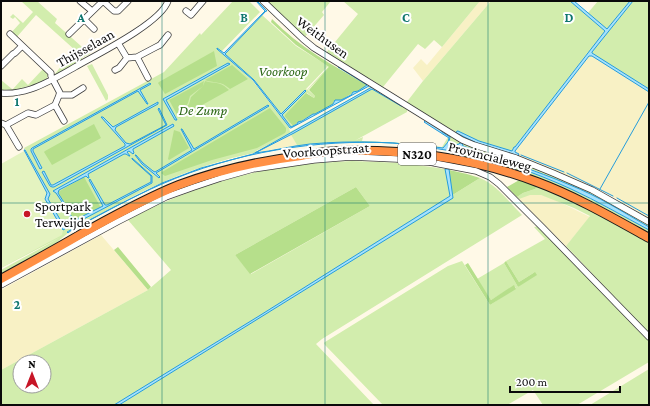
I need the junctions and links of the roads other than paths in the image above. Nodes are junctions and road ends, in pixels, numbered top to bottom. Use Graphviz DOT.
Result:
graph roads {
  1 [pos="80,1"];
  2 [pos="103,1"];
  3 [pos="128,1"];
  4 [pos="167,1"];
  5 [pos="203,1"];
  6 [pos="263,1"];
  7 [pos="186,11"];
  8 [pos="92,12"];
  9 [pos="84,19"];
  10 [pos="94,29"];
  11 [pos="10,34"];
  12 [pos="69,34"];
  13 [pos="168,35"];
  14 [pos="118,43"];
  15 [pos="22,46"];
  16 [pos="137,57"];
  17 [pos="127,58"];
  18 [pos="1,66"];
  19 [pos="115,70"];
  20 [pos="148,78"];
  21 [pos="53,79"];
  22 [pos="82,88"];
  23 [pos="1,93"];
  24 [pos="59,95"];
  25 [pos="55,105"];
  26 [pos="64,121"];
  27 [pos="3,124"];
  28 [pos="19,147"];
  29 [pos="176,190"];
  30 [pos="649,222"];
  31 [pos="649,238"];
  32 [pos="1,279"];
  33 [pos="1,285"];
  34 [pos="649,337"];
  1 -- 8 [label="street"];
  2 -- 3 [label="street"];
  2 -- 8 [label="street"];
  4 -- 14 [label="street, Thijsselaan"];
  5 -- 7 [label="street"];
  6 -- 30 [label="street, Weithusen"];
  8 -- 9 [label="street"];
  9 -- 10 [label="street"];
  9 -- 12 [label="street"];
  11 -- 15 [label="street"];
  13 -- 16 [label="street"];
  14 -- 17 [label="street"];
  14 -- 21 [label="street, Thijsselaan"];
  15 -- 18 [label="street"];
  15 -- 21 [label="street"];
  16 -- 17 [label="street"];
  16 -- 20 [label="street"];
  17 -- 19 [label="street"];
  21 -- 23 [label="street, Thijsselaan"];
  21 -- 24 [label="street"];
  22 -- 24 [label="street"];
  24 -- 25 [label="street"];
  25 -- 26 [label="street"];
  25 -- 27 [label="street"];
  27 -- 28 [label="street"];
  29 -- 31 [label="highway, Provincialeweg / N320"];
  29 -- 32 [label="highway, N320"];
  29 -- 33 [label="street, Provincialeweg"];
  29 -- 34 [label="street, Voorkoopstraat"];
}
